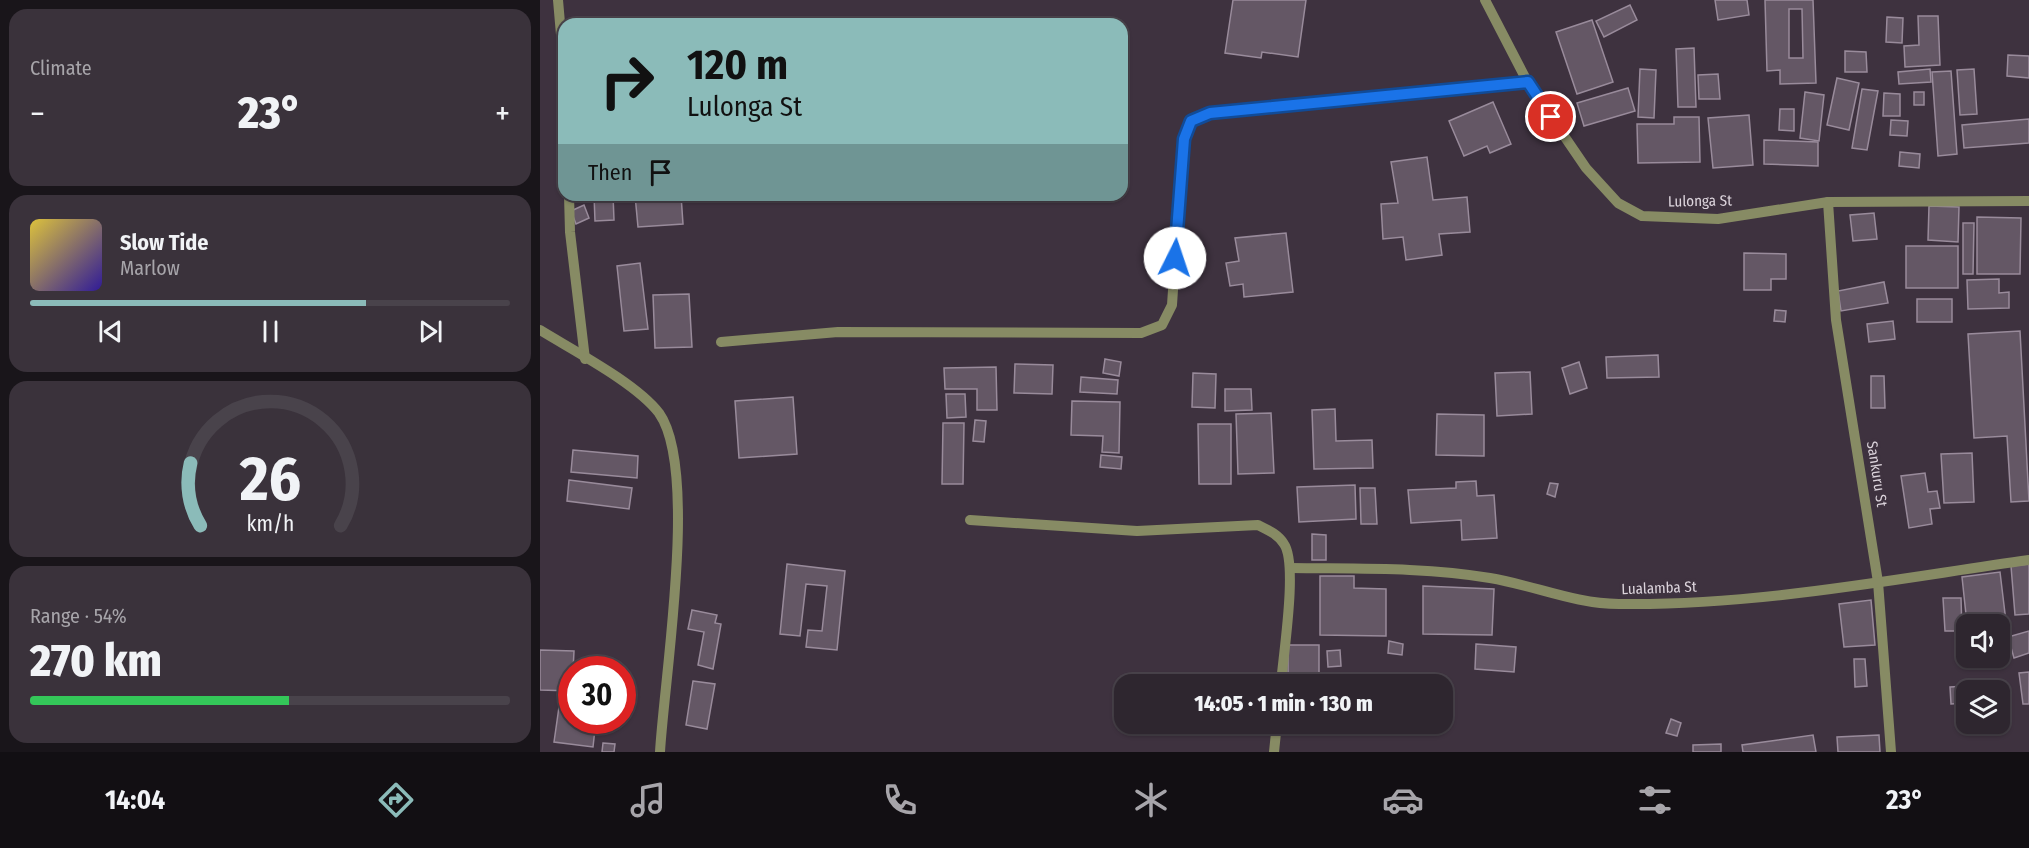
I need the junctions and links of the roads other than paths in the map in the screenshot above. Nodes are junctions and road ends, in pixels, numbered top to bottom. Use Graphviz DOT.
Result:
graph roads {
  1 [pos="558,0"];
  2 [pos="1485,0"];
  3 [pos="560,18"];
  4 [pos="1528,82"];
  5 [pos="569,201"];
  6 [pos="2029,201"];
  7 [pos="1828,202"];
  8 [pos="540,330"];
  9 [pos="721,342"];
  10 [pos="585,359"];
  11 [pos="970,520"];
  12 [pos="2029,560"];
  13 [pos="1291,568"];
  14 [pos="1878,582"];
  15 [pos="1282,674"];
  16 [pos="1276,734"];
  17 [pos="660,752"];
  18 [pos="1274,752"];
  19 [pos="1891,752"];
  1 -- 3 [label="street"];
  2 -- 4 [label="street, Lulonga St"];
  4 -- 7 [label="street, Lulonga St"];
  4 -- 9 [label="street"];
  5 -- 10 [label="street"];
  6 -- 7 [label="street, Lulonga St"];
  7 -- 14 [label="street, Sankuru St"];
  8 -- 10 [label="street"];
  10 -- 17 [label="street"];
  11 -- 13 [label="street"];
  12 -- 14 [label="street, Lualamba St"];
  13 -- 14 [label="street, Lualamba St"];
  13 -- 15 [label="street"];
  14 -- 19 [label="street, Sankuru St"];
  16 -- 18 [label="street"];
}
